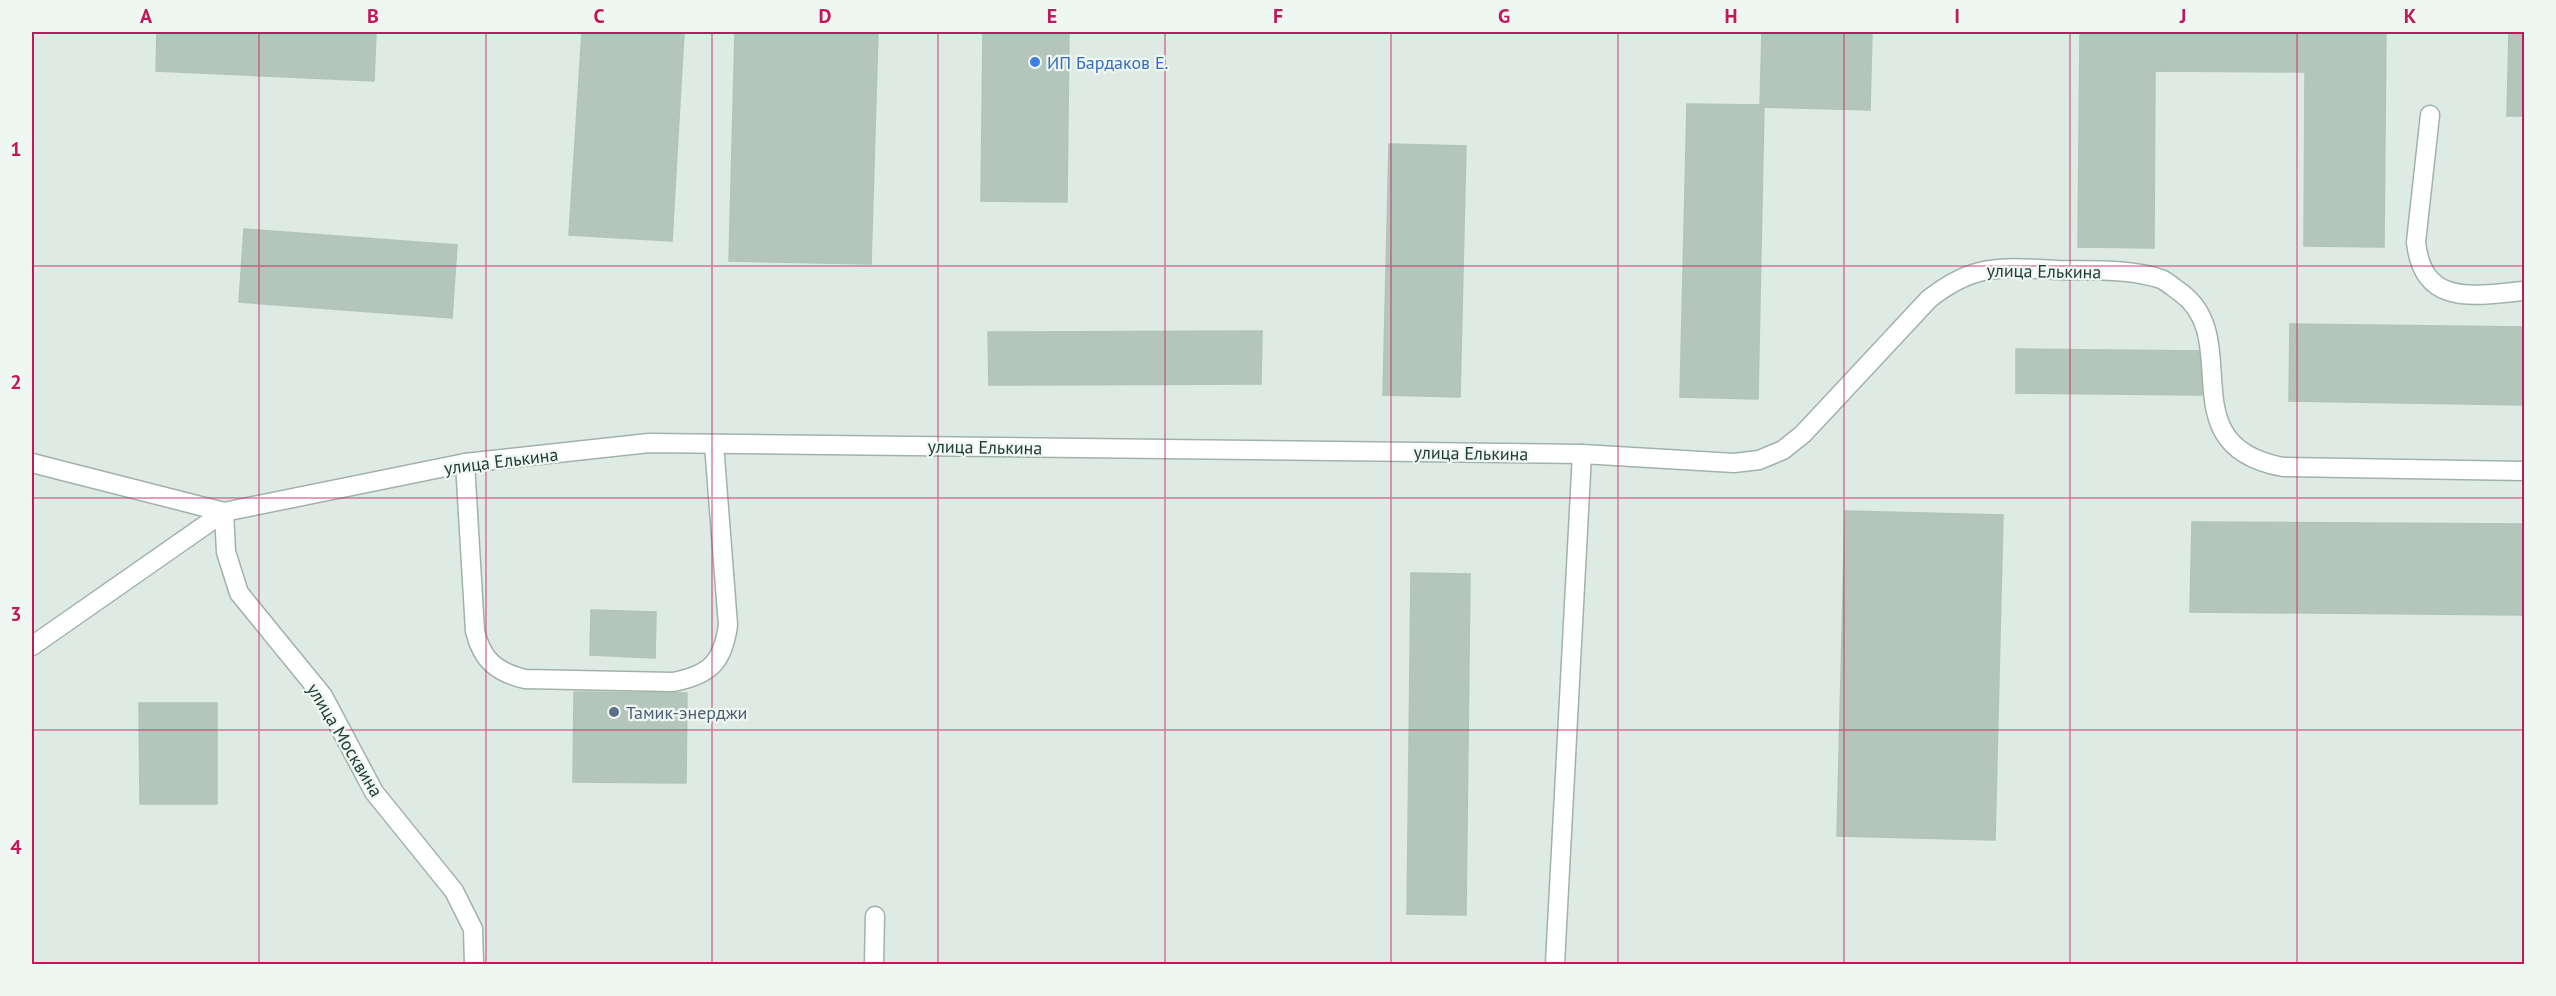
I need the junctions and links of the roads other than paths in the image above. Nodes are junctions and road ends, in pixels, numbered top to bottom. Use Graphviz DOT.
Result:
graph roads {
  1 [pos="2430,115"];
  2 [pos="2524,291"];
  3 [pos="714,444"];
  4 [pos="1582,454"];
  5 [pos="32,463"];
  6 [pos="465,463"];
  7 [pos="2524,471"];
  8 [pos="224,512"];
  9 [pos="32,646"];
  10 [pos="875,916"];
  11 [pos="474,964"];
  12 [pos="874,964"];
  13 [pos="1555,964"];
  1 -- 2 [label="street"];
  3 -- 4 [label="street, улица Елькина"];
  3 -- 6 [label="street, улица Елькина"];
  3 -- 6 [label="street"];
  4 -- 7 [label="street, улица Елькина"];
  4 -- 13 [label="street"];
  5 -- 8 [label="street, улица Елькина"];
  6 -- 8 [label="street, улица Елькина"];
  8 -- 9 [label="street, улица Елькина"];
  8 -- 11 [label="street, улица Москвина"];
  10 -- 12 [label="street"];
}
